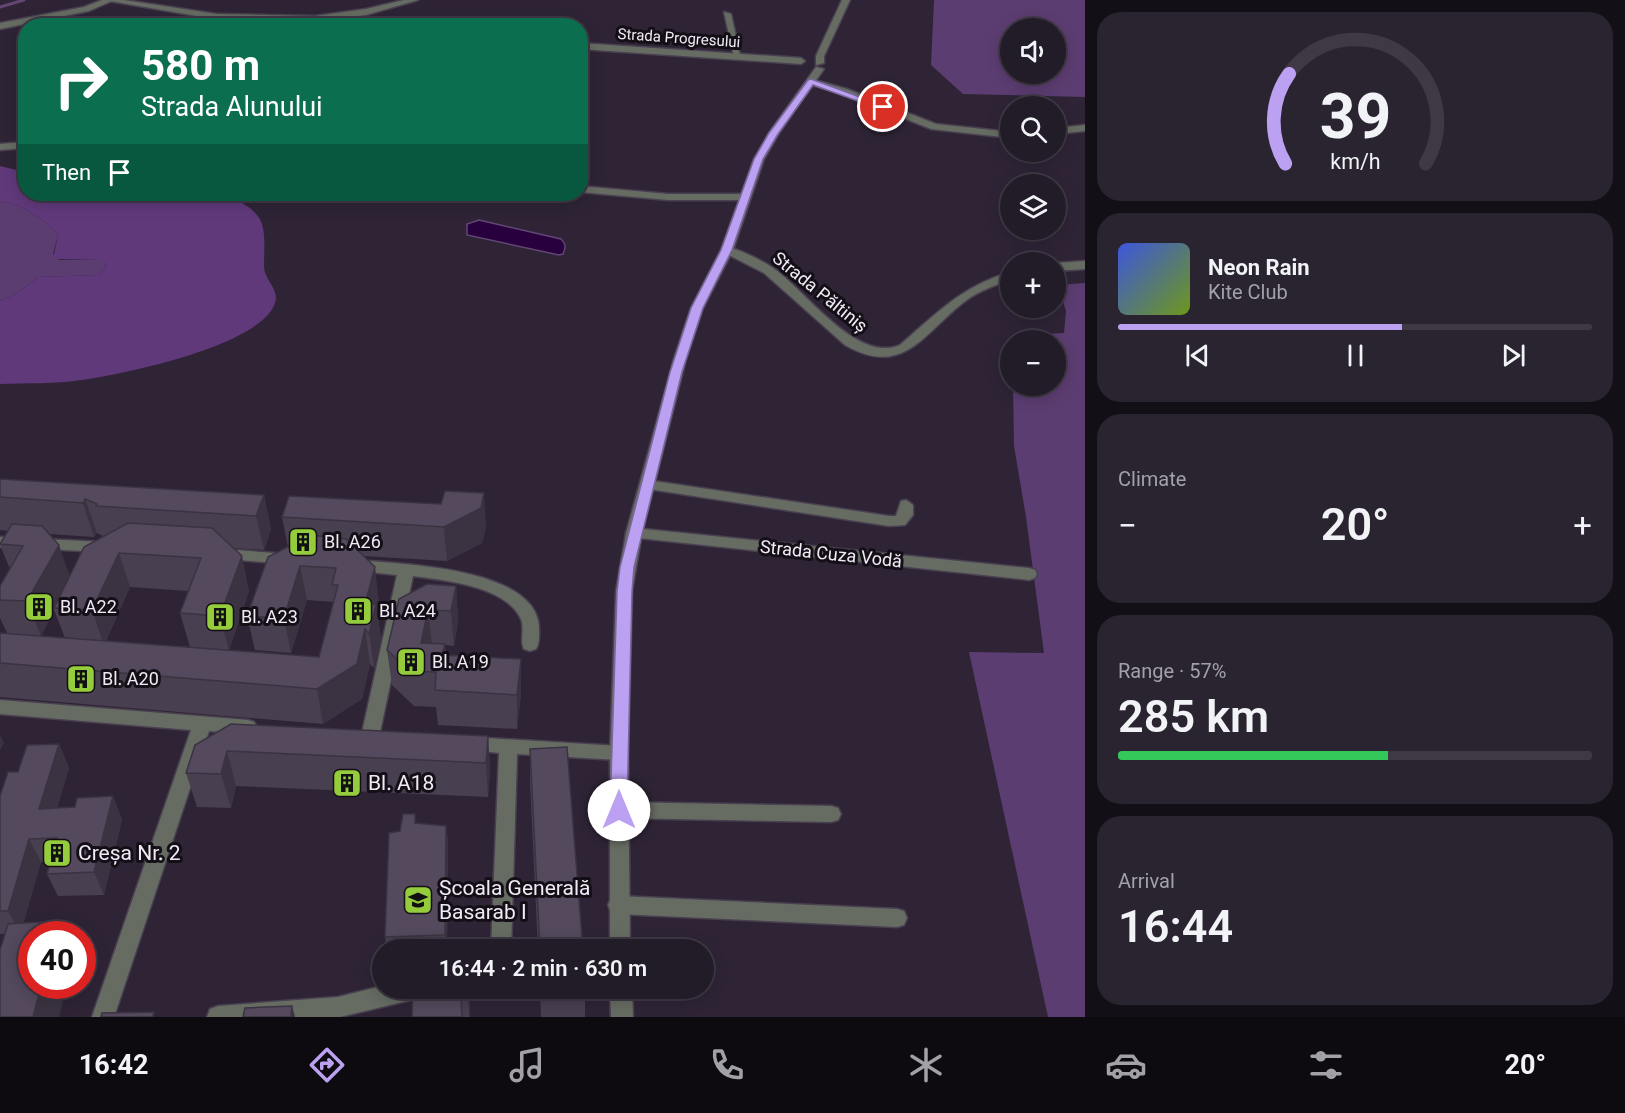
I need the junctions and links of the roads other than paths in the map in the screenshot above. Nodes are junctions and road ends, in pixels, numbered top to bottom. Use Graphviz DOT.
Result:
graph roads {
  1 [pos="109,0"];
  2 [pos="414,0"];
  3 [pos="846,0"];
  4 [pos="727,14"];
  5 [pos="40,18"];
  6 [pos="217,18"];
  7 [pos="322,18"];
  8 [pos="18,22"];
  9 [pos="0,26"];
  10 [pos="588,47"];
  11 [pos="738,57"];
  12 [pos="810,67"];
  13 [pos="1085,128"];
  14 [pos="1066,130"];
  15 [pos="1000,134"];
  16 [pos="18,146"];
  17 [pos="0,147"];
  18 [pos="588,190"];
  19 [pos="744,197"];
  20 [pos="727,250"];
  21 [pos="1085,265"];
  22 [pos="1066,266"];
  23 [pos="1000,279"];
  24 [pos="647,485"];
  25 [pos="906,505"];
  26 [pos="634,533"];
  27 [pos="0,542"];
  28 [pos="123,549"];
  29 [pos="203,553"];
  30 [pos="305,561"];
  31 [pos="339,564"];
  32 [pos="406,571"];
  33 [pos="1029,574"];
  34 [pos="530,645"];
  35 [pos="0,707"];
  36 [pos="202,724"];
  37 [pos="269,729"];
  38 [pos="348,735"];
  39 [pos="370,737"];
  40 [pos="393,738"];
  41 [pos="451,742"];
  42 [pos="508,746"];
  43 [pos="619,753"];
  44 [pos="619,810"];
  45 [pos="831,814"];
  46 [pos="618,905"];
  47 [pos="897,918"];
  48 [pos="501,939"];
  49 [pos="620,939"];
  50 [pos="381,999"];
  51 [pos="621,999"];
  52 [pos="337,1012"];
  53 [pos="103,1017"];
  54 [pos="218,1017"];
  55 [pos="622,1017"];
  1 -- 5 [label="street"];
  1 -- 6 [label="street"];
  2 -- 7 [label="street"];
  3 -- 12 [label="street"];
  4 -- 11 [label="street"];
  8 -- 9 [label="street"];
  10 -- 11 [label="street, Strada Progresului"];
  11 -- 12 [label="street, Strada Progresului"];
  12 -- 15 [label="street, Strada Progresului"];
  12 -- 19 [label="street"];
  13 -- 14 [label="street"];
  16 -- 17 [label="street"];
  18 -- 19 [label="street"];
  19 -- 20 [label="street"];
  20 -- 23 [label="street, Strada Păltiniș"];
  20 -- 24 [label="street"];
  21 -- 22 [label="street"];
  24 -- 25 [label="street"];
  24 -- 26 [label="street"];
  26 -- 33 [label="street, Strada Cuza Vodă"];
  26 -- 43 [label="street"];
  27 -- 28 [label="street"];
  29 -- 30 [label="street"];
  31 -- 32 [label="street"];
  32 -- 34 [label="street"];
  32 -- 39 [label="street"];
  35 -- 36 [label="street"];
  36 -- 37 [label="street"];
  36 -- 53 [label="street"];
  38 -- 39 [label="street"];
  39 -- 40 [label="street"];
  41 -- 42 [label="street"];
  42 -- 43 [label="street"];
  42 -- 48 [label="street"];
  43 -- 44 [label="street"];
  44 -- 45 [label="street"];
  44 -- 46 [label="street"];
  46 -- 47 [label="street"];
  46 -- 49 [label="street"];
  50 -- 52 [label="street"];
  51 -- 55 [label="street"];
  52 -- 54 [label="street"];
}
